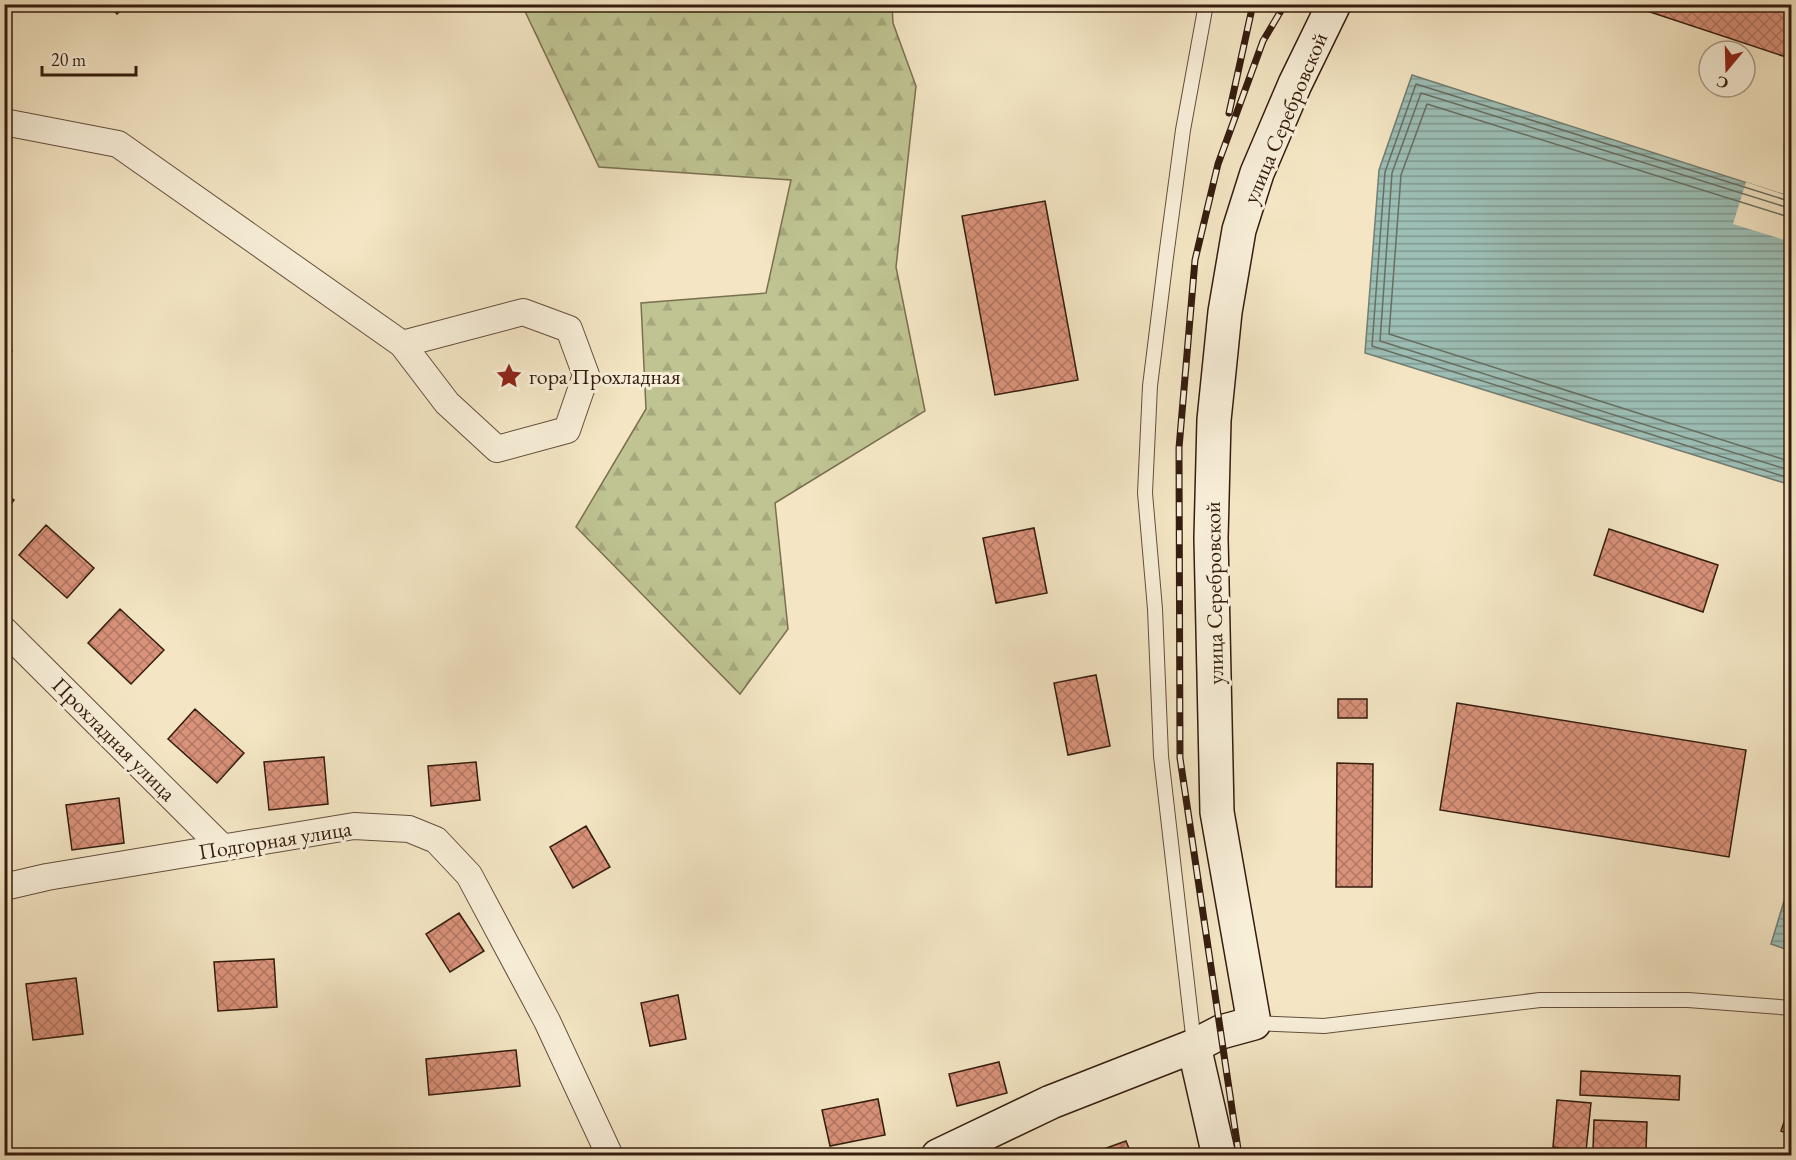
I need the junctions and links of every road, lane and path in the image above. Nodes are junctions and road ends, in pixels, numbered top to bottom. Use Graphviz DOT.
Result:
graph roads {
  1 [pos="1206,4"];
  2 [pos="1334,4"];
  3 [pos="4,122"];
  4 [pos="402,344"];
  5 [pos="4,630"];
  6 [pos="223,848"];
  7 [pos="4,887"];
  8 [pos="1791,1008"];
  9 [pos="1254,1023"];
  10 [pos="1194,1047"];
  11 [pos="610,1155"];
  12 [pos="938,1155"];
  13 [pos="1219,1155"];
  1 -- 10 [label="lane"];
  2 -- 9 [label="street, улица Серебровской"];
  3 -- 4 [label="street"];
  4 -- 4 [label="street"];
  5 -- 6 [label="street, Прохладная улица"];
  6 -- 7 [label="street, Подгорная улица"];
  6 -- 11 [label="street, Подгорная улица"];
  8 -- 9 [label="lane"];
  9 -- 10 [label="street"];
  10 -- 12 [label="street"];
  10 -- 13 [label="street"];
}
